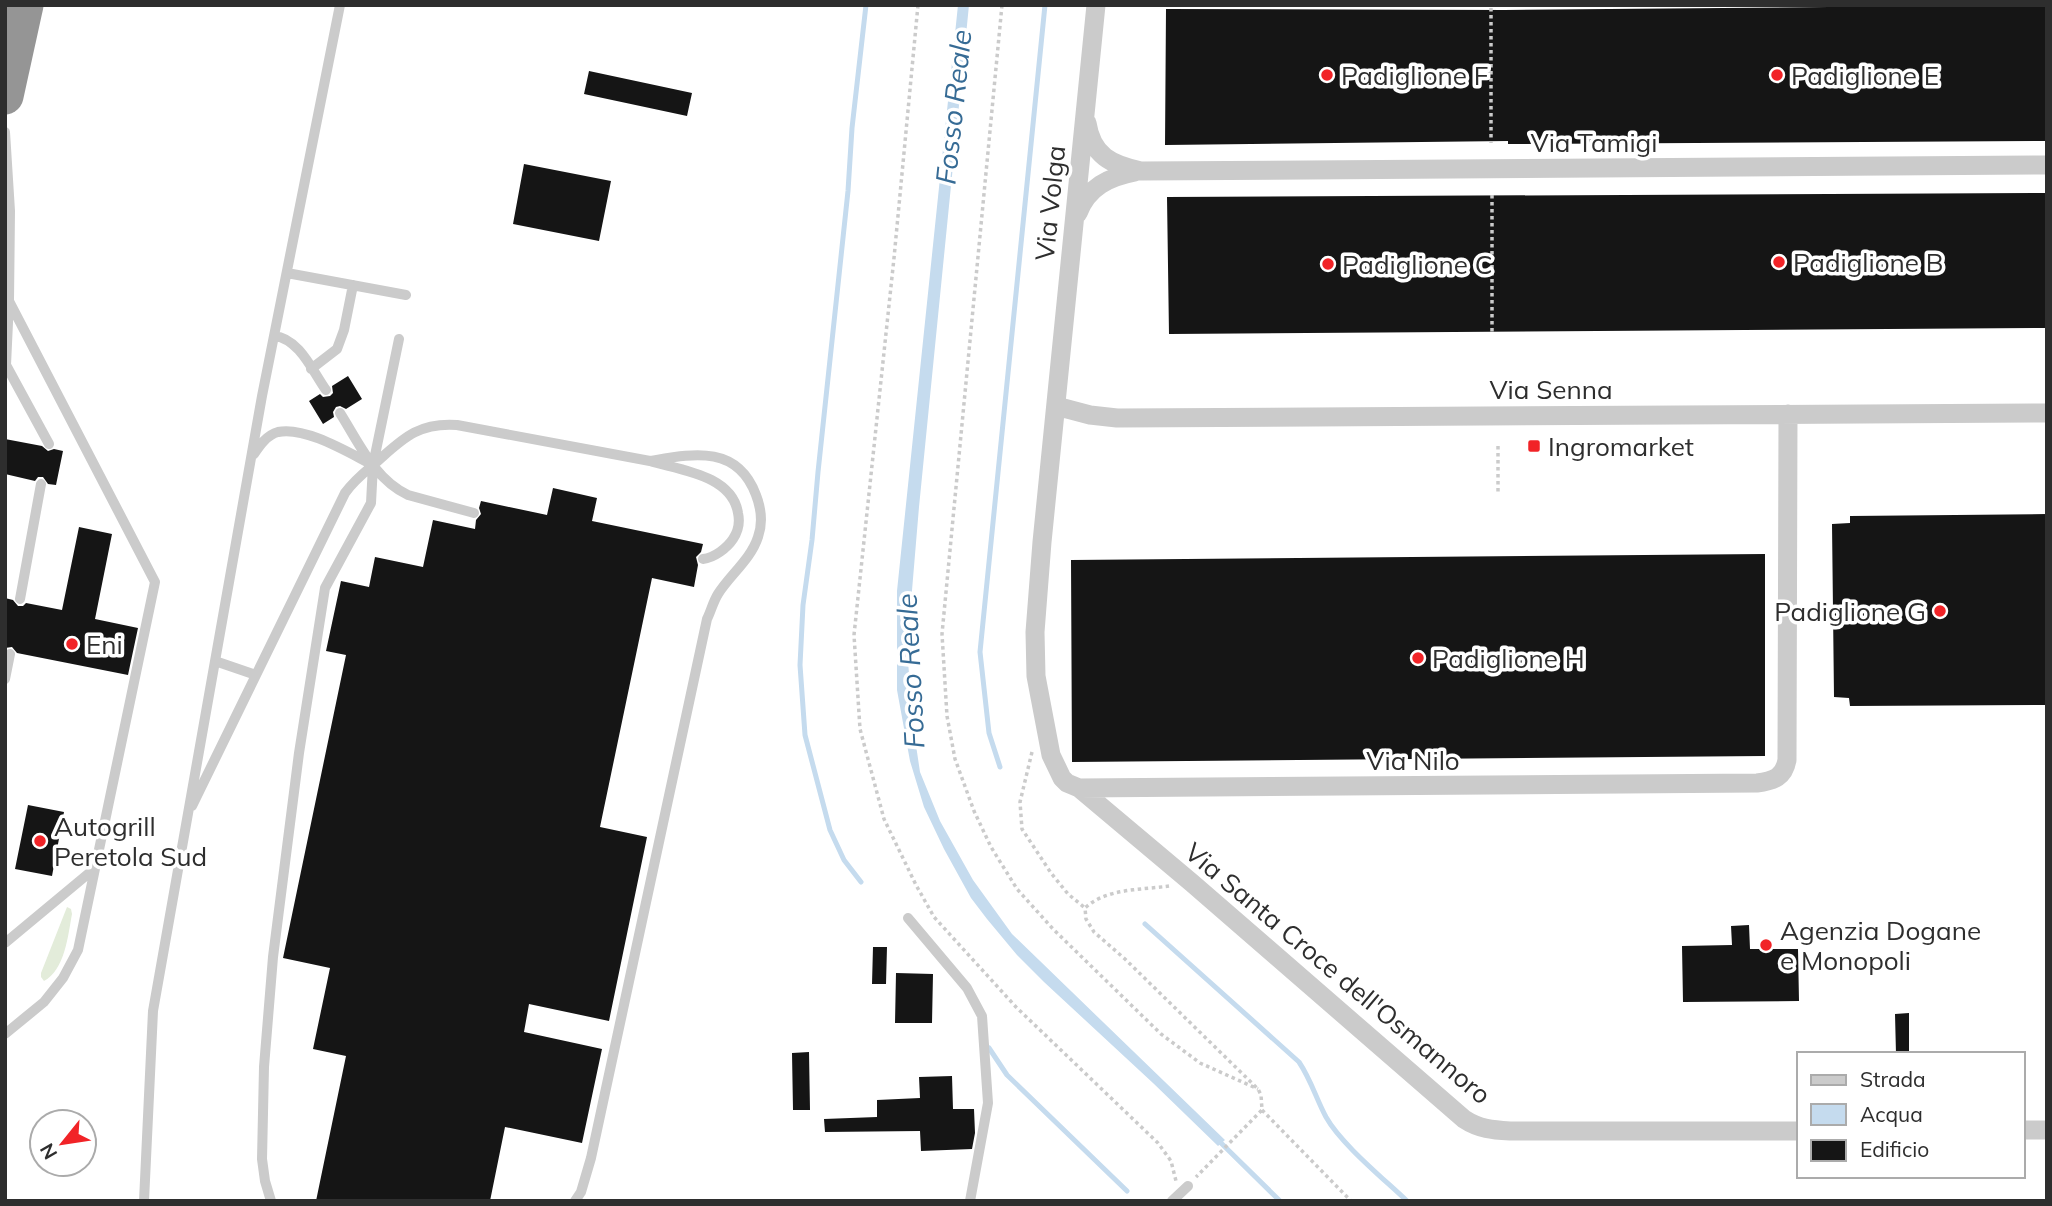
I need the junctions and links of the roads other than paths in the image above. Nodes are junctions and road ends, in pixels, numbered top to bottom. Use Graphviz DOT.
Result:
graph roads {
  1 [pos="25,5"];
  2 [pos="340,5"];
  3 [pos="1096,5"];
  4 [pos="5,96"];
  5 [pos="1086,108"];
  6 [pos="5,132"];
  7 [pos="2047,165"];
  8 [pos="1141,171"];
  9 [pos="1074,220"];
  10 [pos="287,273"];
  11 [pos="353,285"];
  12 [pos="406,295"];
  13 [pos="9,301"];
  14 [pos="274,336"];
  15 [pos="399,339"];
  16 [pos="311,369"];
  17 [pos="326,390"];
  18 [pos="1056,406"];
  19 [pos="340,413"];
  20 [pos="2047,413"];
  21 [pos="1788,414"];
  22 [pos="49,444"];
  23 [pos="650,461"];
  24 [pos="373,465"];
  25 [pos="249,468"];
  26 [pos="41,484"];
  27 [pos="474,513"];
  28 [pos="703,559"];
  29 [pos="20,599"];
  30 [pos="10,654"];
  31 [pos="215,661"];
  32 [pos="256,675"];
  33 [pos="5,680"];
  34 [pos="1079,788"];
  35 [pos="187,817"];
  36 [pos="94,869"];
  37 [pos="908,918"];
  38 [pos="5,943"];
  39 [pos="5,1034"];
  40 [pos="1797,1130"];
  41 [pos="2024,1130"];
  42 [pos="2047,1130"];
  43 [pos="1185,1188"];
  44 [pos="144,1201"];
  45 [pos="271,1201"];
  46 [pos="575,1201"];
  47 [pos="970,1201"];
  48 [pos="1172,1201"];
  1 -- 4 [label="highway"];
  2 -- 10 [label="lane"];
  3 -- 5 [label="street, Via Volga"];
  5 -- 8 [label="street, Via Tamigi"];
  5 -- 9 [label="street, Via Volga"];
  6 -- 13 [label="lane"];
  7 -- 8 [label="street, Via Tamigi"];
  8 -- 9 [label="street, Via Tamigi"];
  9 -- 18 [label="street, Via Volga"];
  10 -- 11 [label="lane"];
  10 -- 14 [label="lane"];
  11 -- 12 [label="lane"];
  11 -- 16 [label="lane"];
  13 -- 22 [label="lane"];
  13 -- 36 [label="lane"];
  14 -- 16 [label="lane"];
  14 -- 25 [label="lane"];
  15 -- 24 [label="lane"];
  16 -- 17 [label="lane"];
  18 -- 21 [label="street, Via Senna"];
  18 -- 34 [label="street"];
  19 -- 24 [label="lane"];
  20 -- 21 [label="street, Via Senna"];
  21 -- 34 [label="street, Via Nilo"];
  23 -- 24 [label="lane"];
  23 -- 28 [label="lane"];
  23 -- 46 [label="lane"];
  24 -- 25 [label="lane"];
  24 -- 27 [label="lane"];
  24 -- 32 [label="lane"];
  24 -- 45 [label="lane"];
  25 -- 31 [label="lane"];
  26 -- 29 [label="lane"];
  30 -- 33 [label="lane"];
  31 -- 32 [label="lane"];
  31 -- 35 [label="lane"];
  32 -- 35 [label="lane"];
  34 -- 40 [label="street, Via Santa Croce dell'Osmannoro"];
  35 -- 44 [label="lane"];
  36 -- 38 [label="lane"];
  36 -- 39 [label="lane"];
  37 -- 47 [label="lane"];
  41 -- 42 [label="street"];
  43 -- 48 [label="lane"];
}
